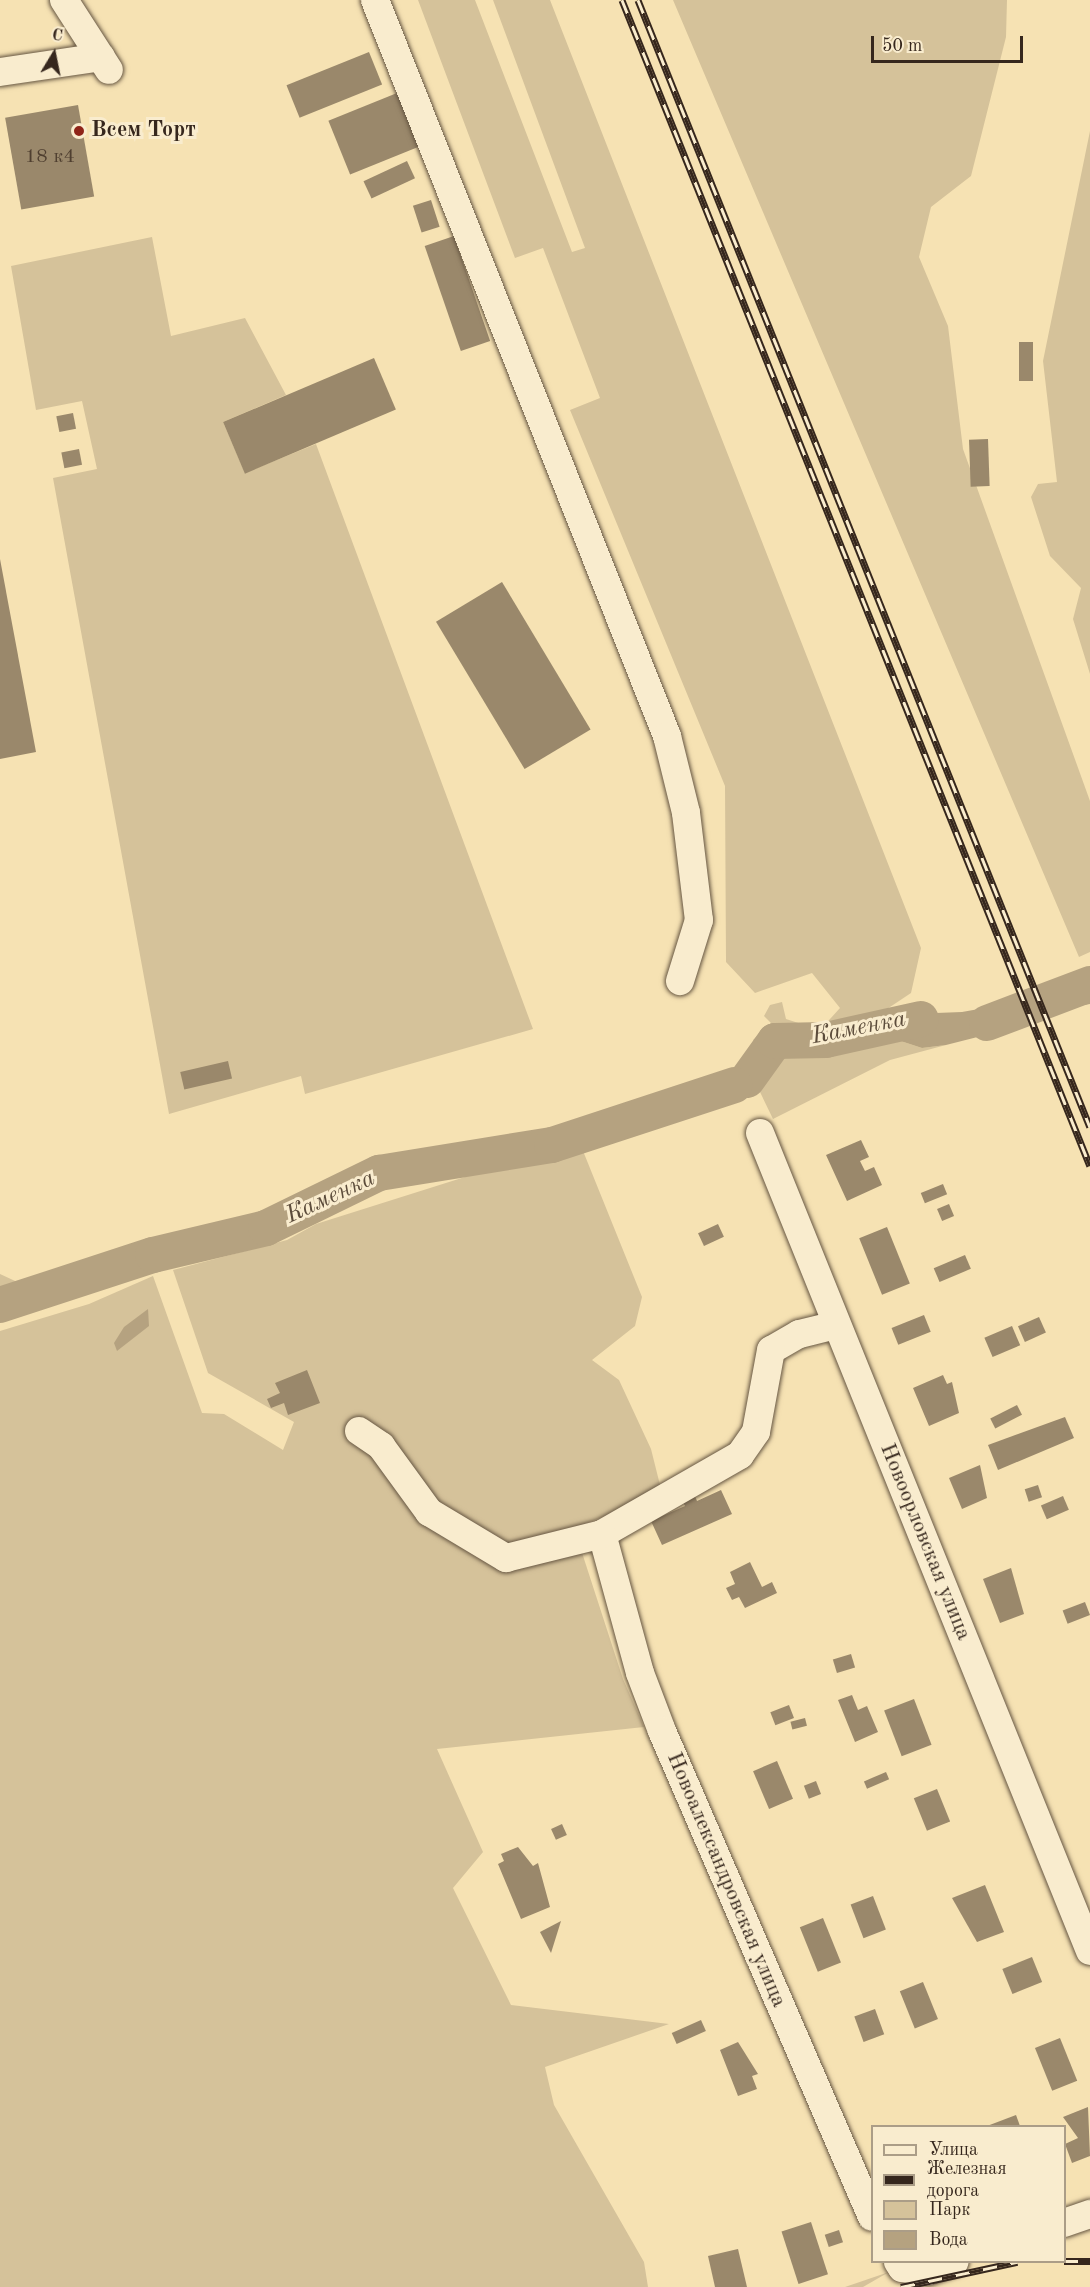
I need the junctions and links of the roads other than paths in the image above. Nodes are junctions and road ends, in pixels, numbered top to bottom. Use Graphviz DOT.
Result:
graph roads {
  1 [pos="64,0"];
  2 [pos="375,0"];
  3 [pos="0,72"];
  4 [pos="680,981"];
  5 [pos="760,1133"];
  6 [pos="836,1325"];
  7 [pos="359,1431"];
  8 [pos="602,1534"];
  9 [pos="1090,1951"];
  10 [pos="871,2212"];
  11 [pos="1090,2214"];
  12 [pos="1066,2223"];
  13 [pos="899,2263"];
  14 [pos="951,2263"];
  1 -- 3 [label="street"];
  2 -- 4 [label="street"];
  5 -- 6 [label="street, Новоорловская улица"];
  6 -- 8 [label="street"];
  6 -- 9 [label="street, Новоорловская улица"];
  7 -- 8 [label="street"];
  8 -- 10 [label="street, Новоалександровская улица"];
  11 -- 12 [label="street"];
  13 -- 14 [label="street"];
}
